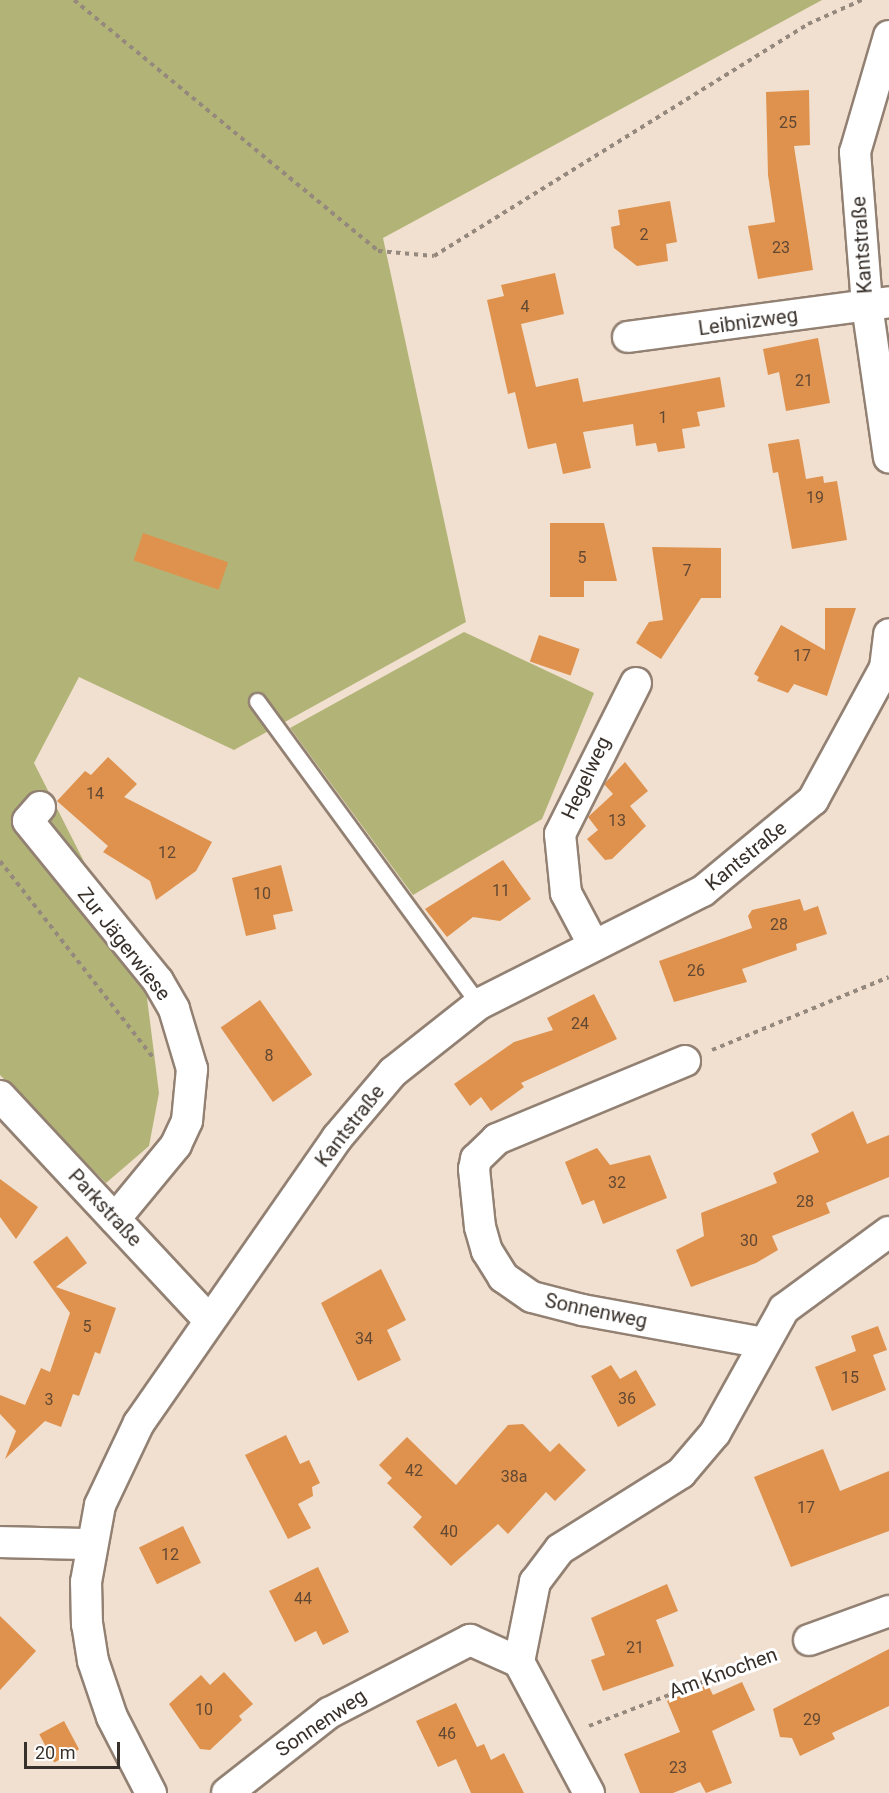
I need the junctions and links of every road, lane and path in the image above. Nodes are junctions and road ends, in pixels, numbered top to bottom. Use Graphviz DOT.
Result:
graph roads {
  1 [pos="74,0"];
  2 [pos="862,0"];
  3 [pos="889,36"];
  4 [pos="878,304"];
  5 [pos="628,337"];
  6 [pos="889,457"];
  7 [pos="889,634"];
  8 [pos="636,683"];
  9 [pos="257,701"];
  10 [pos="40,807"];
  11 [pos="0,861"];
  12 [pos="593,944"];
  13 [pos="889,977"];
  14 [pos="479,1004"];
  15 [pos="685,1061"];
  16 [pos="161,1069"];
  17 [pos="0,1096"];
  18 [pos="115,1219"];
  19 [pos="889,1232"];
  20 [pos="209,1320"];
  21 [pos="763,1343"];
  22 [pos="0,1542"];
  23 [pos="91,1544"];
  24 [pos="889,1611"];
  25 [pos="809,1640"];
  26 [pos="519,1662"];
  27 [pos="558,1739"];
  28 [pos="151,1793"];
  29 [pos="226,1793"];
  30 [pos="589,1793"];
  1 -- 2 [label="path"];
  3 -- 4 [label="street, Kantstraße"];
  4 -- 5 [label="street, Leibnizweg"];
  4 -- 6 [label="street, Kantstraße"];
  7 -- 12 [label="street, Kantstraße"];
  8 -- 12 [label="street, Hegelweg"];
  9 -- 14 [label="lane"];
  10 -- 18 [label="street, Zur Jägerwiese"];
  11 -- 16 [label="path"];
  12 -- 14 [label="street, Kantstraße"];
  13 -- 15 [label="path"];
  14 -- 20 [label="street, Kantstraße"];
  15 -- 21 [label="street, Sonnenweg"];
  17 -- 18 [label="street, Parkstraße"];
  18 -- 20 [label="street, Parkstraße"];
  19 -- 21 [label="street"];
  20 -- 23 [label="street, Kantstraße"];
  21 -- 26 [label="street"];
  22 -- 23 [label="street"];
  23 -- 28 [label="street, Kantstraße"];
  24 -- 25 [label="street"];
  25 -- 27 [label="path, Am Knochen"];
  26 -- 27 [label="street"];
  26 -- 29 [label="street, Sonnenweg"];
  27 -- 30 [label="street"];
}
